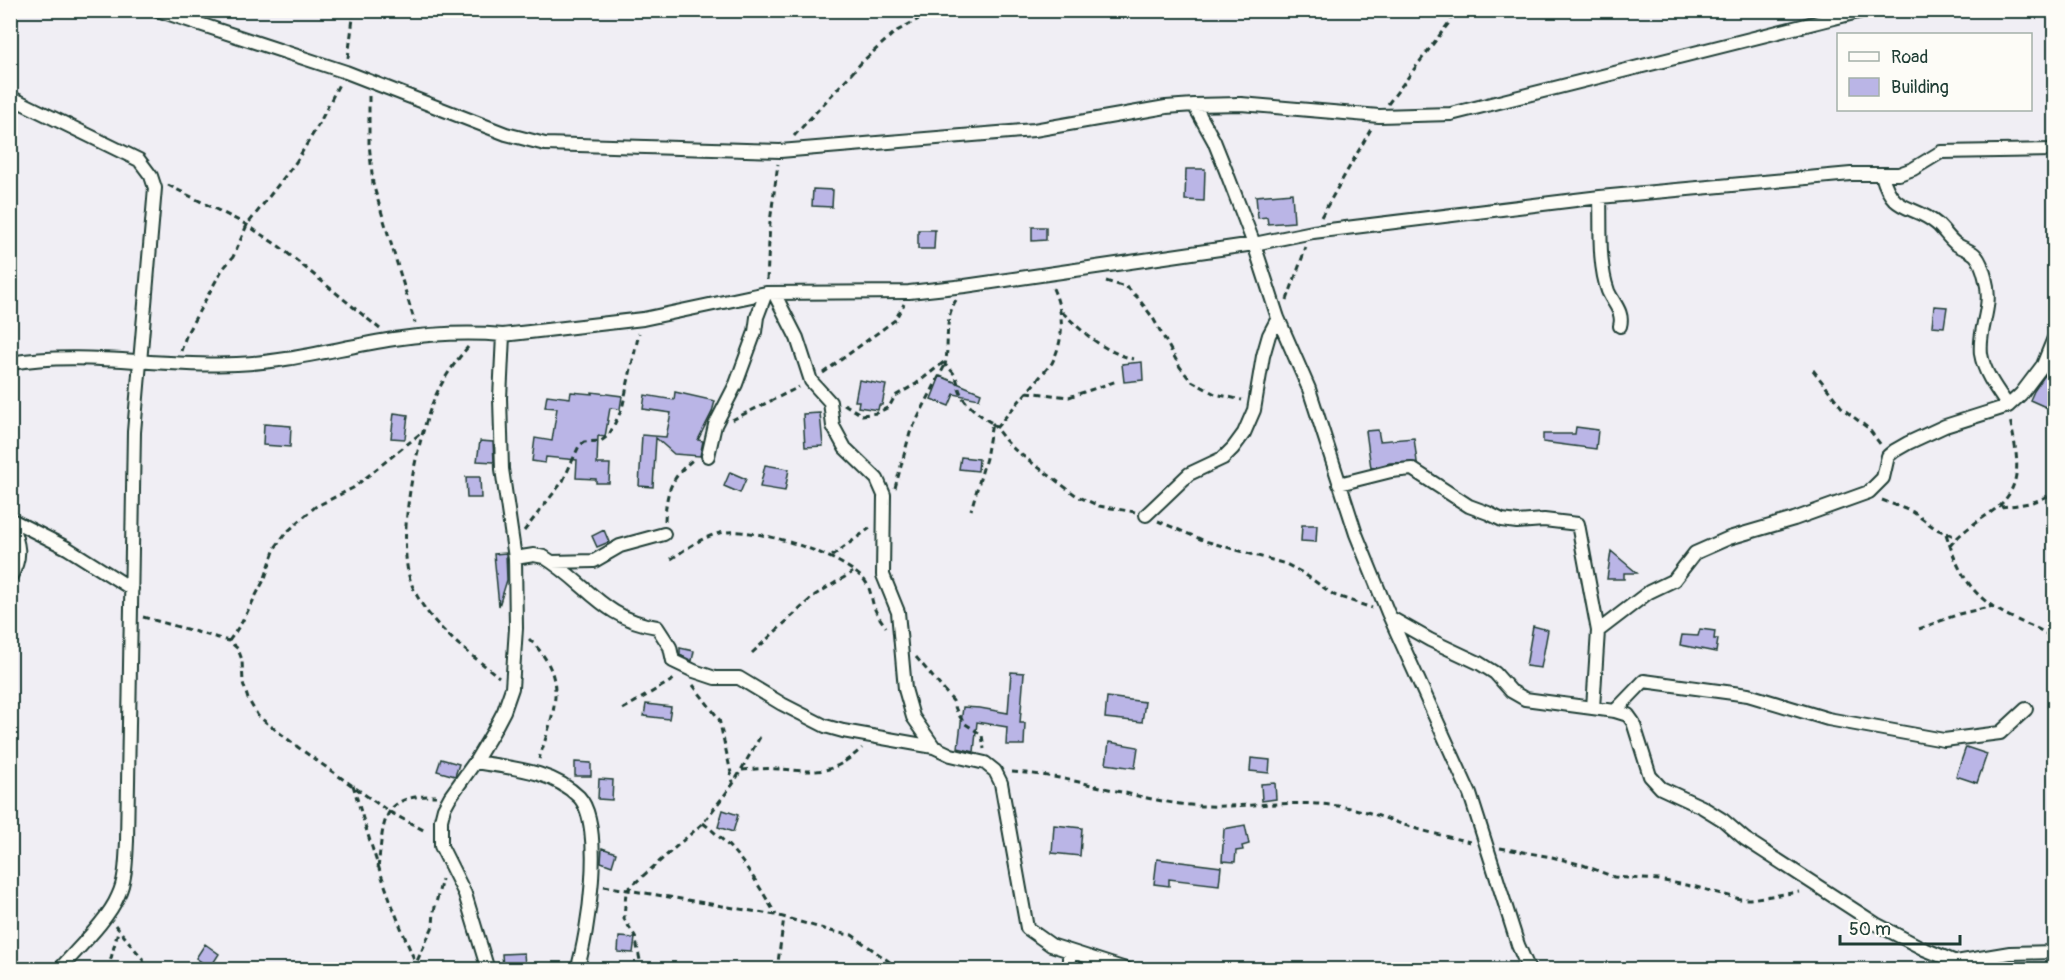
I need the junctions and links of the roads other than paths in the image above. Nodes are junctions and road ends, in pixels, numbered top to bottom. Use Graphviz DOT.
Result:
graph roads {
  1 [pos="157,10"];
  2 [pos="1866,10"];
  3 [pos="10,97"];
  4 [pos="1194,105"];
  5 [pos="2055,150"];
  6 [pos="1882,175"];
  7 [pos="1600,197"];
  8 [pos="1254,244"];
  9 [pos="770,293"];
  10 [pos="1278,318"];
  11 [pos="1620,326"];
  12 [pos="503,335"];
  13 [pos="2055,338"];
  14 [pos="140,362"];
  15 [pos="10,363"];
  16 [pos="2008,406"];
  17 [pos="708,456"];
  18 [pos="1339,484"];
  19 [pos="1146,515"];
  20 [pos="10,520"];
  21 [pos="664,534"];
  22 [pos="514,558"];
  23 [pos="552,562"];
  24 [pos="10,578"];
  25 [pos="132,590"];
  26 [pos="1390,616"];
  27 [pos="1598,632"];
  28 [pos="1593,708"];
  29 [pos="2026,709"];
  30 [pos="1616,711"];
  31 [pos="934,747"];
  32 [pos="475,762"];
  33 [pos="1069,951"];
  34 [pos="2055,952"];
  35 [pos="1956,962"];
  36 [pos="59,969"];
  37 [pos="488,969"];
  38 [pos="577,969"];
  39 [pos="1069,969"];
  40 [pos="1129,969"];
  41 [pos="1529,969"];
  42 [pos="1968,969"];
  1 -- 4 [label="street"];
  2 -- 4 [label="street"];
  3 -- 14 [label="street"];
  4 -- 8 [label="street"];
  5 -- 6 [label="street"];
  6 -- 7 [label="street"];
  6 -- 16 [label="street"];
  7 -- 8 [label="street"];
  7 -- 11 [label="street"];
  8 -- 9 [label="street"];
  8 -- 10 [label="street"];
  9 -- 12 [label="street"];
  9 -- 17 [label="street"];
  9 -- 31 [label="street"];
  10 -- 18 [label="street"];
  10 -- 19 [label="street"];
  12 -- 14 [label="street"];
  12 -- 22 [label="street"];
  13 -- 16 [label="street"];
  14 -- 15 [label="street"];
  14 -- 25 [label="street"];
  16 -- 27 [label="street"];
  18 -- 26 [label="street"];
  18 -- 27 [label="street"];
  20 -- 24 [label="street"];
  20 -- 25 [label="street"];
  21 -- 23 [label="street"];
  22 -- 23 [label="street"];
  22 -- 32 [label="street"];
  23 -- 31 [label="street"];
  25 -- 36 [label="street"];
  26 -- 28 [label="street"];
  26 -- 41 [label="street"];
  27 -- 28 [label="street"];
  28 -- 30 [label="street"];
  29 -- 30 [label="street"];
  30 -- 35 [label="street"];
  31 -- 33 [label="street"];
  32 -- 37 [label="street"];
  32 -- 38 [label="street"];
  33 -- 39 [label="street"];
  33 -- 40 [label="street"];
  34 -- 35 [label="street"];
  35 -- 42 [label="street"];
}
